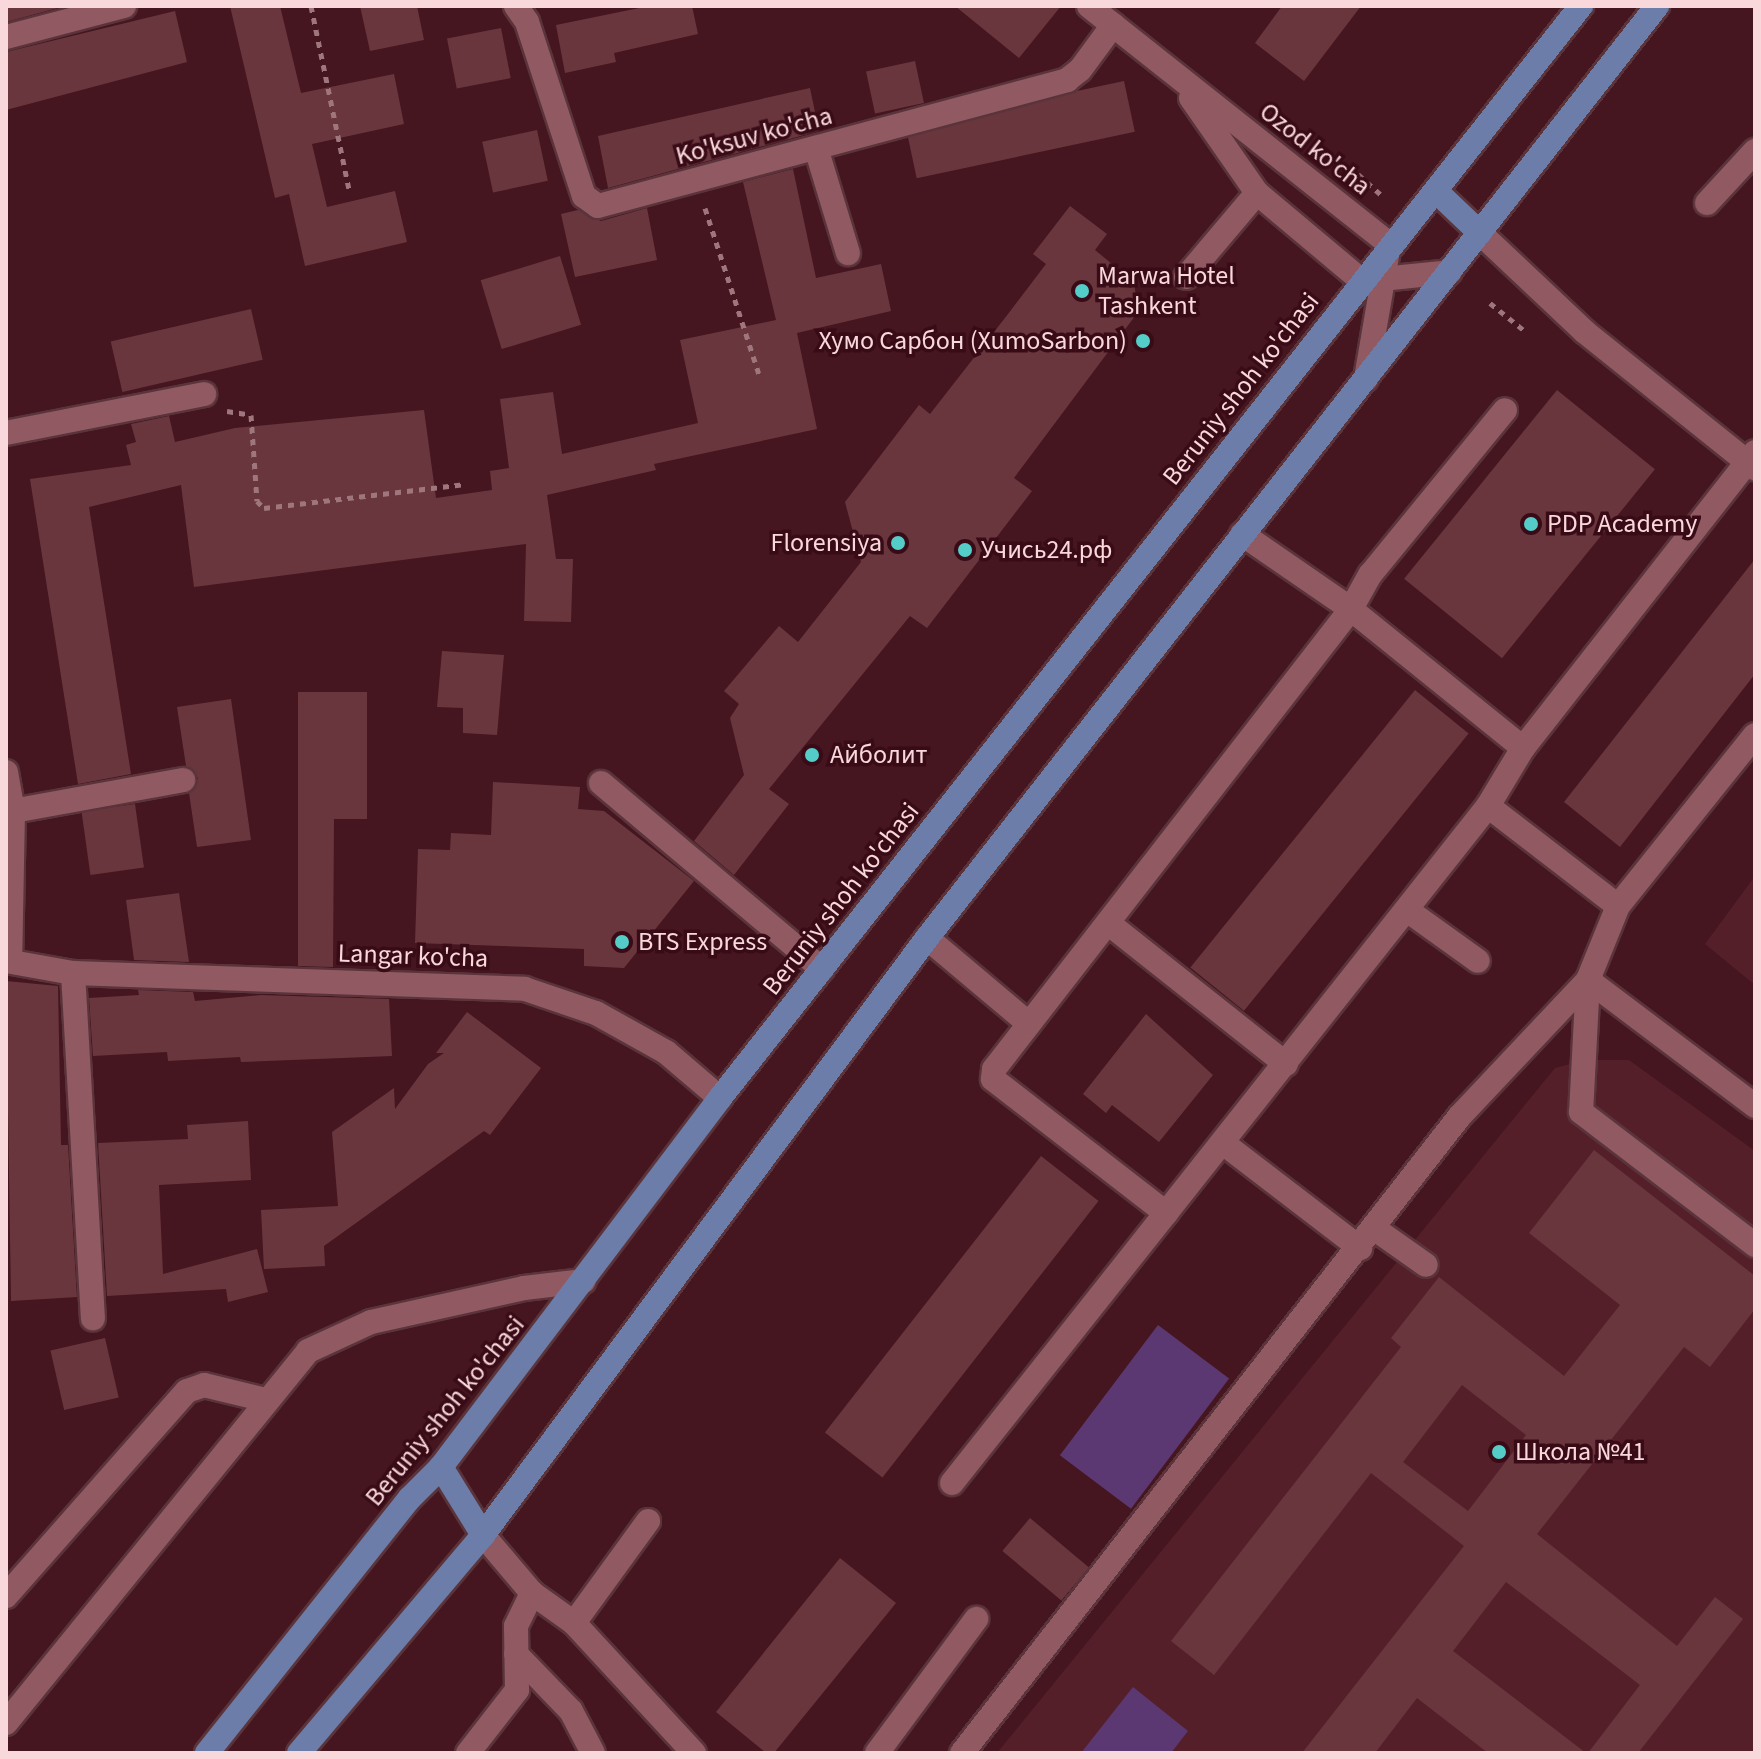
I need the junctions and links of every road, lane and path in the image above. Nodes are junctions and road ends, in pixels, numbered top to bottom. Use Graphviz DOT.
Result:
graph roads {
  1 [pos="124,6"];
  2 [pos="311,6"];
  3 [pos="516,6"];
  4 [pos="1089,6"];
  5 [pos="1581,6"];
  6 [pos="1657,6"];
  7 [pos="1113,25"];
  8 [pos="6,37"];
  9 [pos="1178,80"];
  10 [pos="816,148"];
  11 [pos="1755,151"];
  12 [pos="1358,174"];
  13 [pos="696,180"];
  14 [pos="349,190"];
  15 [pos="1437,192"];
  16 [pos="1257,193"];
  17 [pos="1380,194"];
  18 [pos="1707,203"];
  19 [pos="1480,233"];
  20 [pos="1389,244"];
  21 [pos="848,253"];
  22 [pos="1450,272"];
  23 [pos="1186,277"];
  24 [pos="1372,280"];
  25 [pos="1490,303"];
  26 [pos="1525,331"];
  27 [pos="759,374"];
  28 [pos="1366,379"];
  29 [pos="204,394"];
  30 [pos="1505,410"];
  31 [pos="6,433"];
  32 [pos="1752,460"];
  33 [pos="466,484"];
  34 [pos="1242,534"];
  35 [pos="1351,609"];
  36 [pos="1755,735"];
  37 [pos="1523,748"];
  38 [pos="6,772"];
  39 [pos="183,780"];
  40 [pos="601,783"];
  41 [pos="1488,806"];
  42 [pos="13,811"];
  43 [pos="1618,906"];
  44 [pos="1407,910"];
  45 [pos="1108,923"];
  46 [pos="927,938"];
  47 [pos="8,961"];
  48 [pos="1478,961"];
  49 [pos="822,969"];
  50 [pos="73,973"];
  51 [pos="1588,980"];
  52 [pos="1029,1024"];
  53 [pos="1286,1064"];
  54 [pos="720,1098"];
  55 [pos="1755,1106"];
  56 [pos="1223,1143"];
  57 [pos="1166,1213"];
  58 [pos="1368,1238"];
  59 [pos="1755,1245"];
  60 [pos="1426,1265"];
  61 [pos="584,1281"];
  62 [pos="93,1318"];
  63 [pos="266,1400"];
  64 [pos="441,1467"];
  65 [pos="952,1483"];
  66 [pos="648,1521"];
  67 [pos="483,1535"];
  68 [pos="532,1593"];
  69 [pos="6,1596"];
  70 [pos="976,1619"];
  71 [pos="574,1623"];
  72 [pos="516,1654"];
  73 [pos="6,1723"];
  74 [pos="207,1753"];
  75 [pos="299,1753"];
  76 [pos="468,1753"];
  77 [pos="593,1753"];
  78 [pos="694,1753"];
  79 [pos="877,1753"];
  80 [pos="962,1753"];
  1 -- 8 [label="street"];
  2 -- 14 [label="path"];
  3 -- 13 [label="street, Ko'ksuv ko'cha"];
  4 -- 7 [label="street, Ozod ko'cha"];
  5 -- 15 [label="main road, Beruniy shoh ko'chasi"];
  6 -- 19 [label="main road"];
  7 -- 9 [label="street, Ozod ko'cha"];
  7 -- 10 [label="street, Ko'ksuv ko'cha"];
  9 -- 16 [label="street, Ozod ko'cha"];
  9 -- 20 [label="street, Ozod ko'cha"];
  10 -- 13 [label="street, Ko'ksuv ko'cha"];
  10 -- 21 [label="street"];
  11 -- 18 [label="street"];
  12 -- 17 [label="path"];
  13 -- 27 [label="path"];
  15 -- 19 [label="main road"];
  15 -- 20 [label="main road, Beruniy shoh ko'chasi"];
  16 -- 23 [label="street"];
  16 -- 24 [label="street, Ozod ko'cha"];
  19 -- 22 [label="main road"];
  19 -- 32 [label="street"];
  20 -- 24 [label="main road, Beruniy shoh ko'chasi"];
  22 -- 24 [label="street"];
  22 -- 28 [label="main road"];
  24 -- 28 [label="street"];
  24 -- 49 [label="main road, Beruniy shoh ko'chasi"];
  25 -- 26 [label="path"];
  28 -- 34 [label="main road"];
  29 -- 31 [label="street"];
  29 -- 33 [label="path"];
  30 -- 35 [label="street"];
  32 -- 37 [label="street"];
  34 -- 35 [label="street"];
  34 -- 46 [label="main road"];
  35 -- 37 [label="street"];
  35 -- 45 [label="street"];
  36 -- 43 [label="street"];
  37 -- 41 [label="street"];
  38 -- 42 [label="street"];
  39 -- 42 [label="street"];
  40 -- 49 [label="street"];
  41 -- 43 [label="street"];
  41 -- 44 [label="street"];
  42 -- 47 [label="street"];
  43 -- 51 [label="street"];
  44 -- 48 [label="street"];
  44 -- 53 [label="street"];
  45 -- 52 [label="street"];
  45 -- 53 [label="street"];
  46 -- 52 [label="street"];
  46 -- 67 [label="main road"];
  47 -- 50 [label="street, Langar ko'cha"];
  49 -- 54 [label="main road, Beruniy shoh ko'chasi"];
  50 -- 54 [label="street, Langar ko'cha"];
  50 -- 62 [label="street"];
  51 -- 55 [label="street"];
  51 -- 58 [label="street"];
  51 -- 59 [label="street"];
  52 -- 57 [label="street"];
  53 -- 56 [label="street"];
  54 -- 61 [label="main road, Beruniy shoh ko'chasi"];
  56 -- 57 [label="street"];
  56 -- 58 [label="street"];
  57 -- 65 [label="street"];
  58 -- 60 [label="street"];
  58 -- 80 [label="street"];
  61 -- 63 [label="street"];
  61 -- 64 [label="main road, Beruniy shoh ko'chasi"];
  63 -- 69 [label="street"];
  63 -- 73 [label="street"];
  64 -- 67 [label="main road"];
  64 -- 74 [label="main road, Beruniy shoh ko'chasi"];
  66 -- 71 [label="street"];
  67 -- 68 [label="street"];
  67 -- 75 [label="main road"];
  68 -- 71 [label="street"];
  68 -- 72 [label="street"];
  70 -- 79 [label="street"];
  71 -- 78 [label="street"];
  72 -- 76 [label="street"];
  72 -- 77 [label="street"];
}
